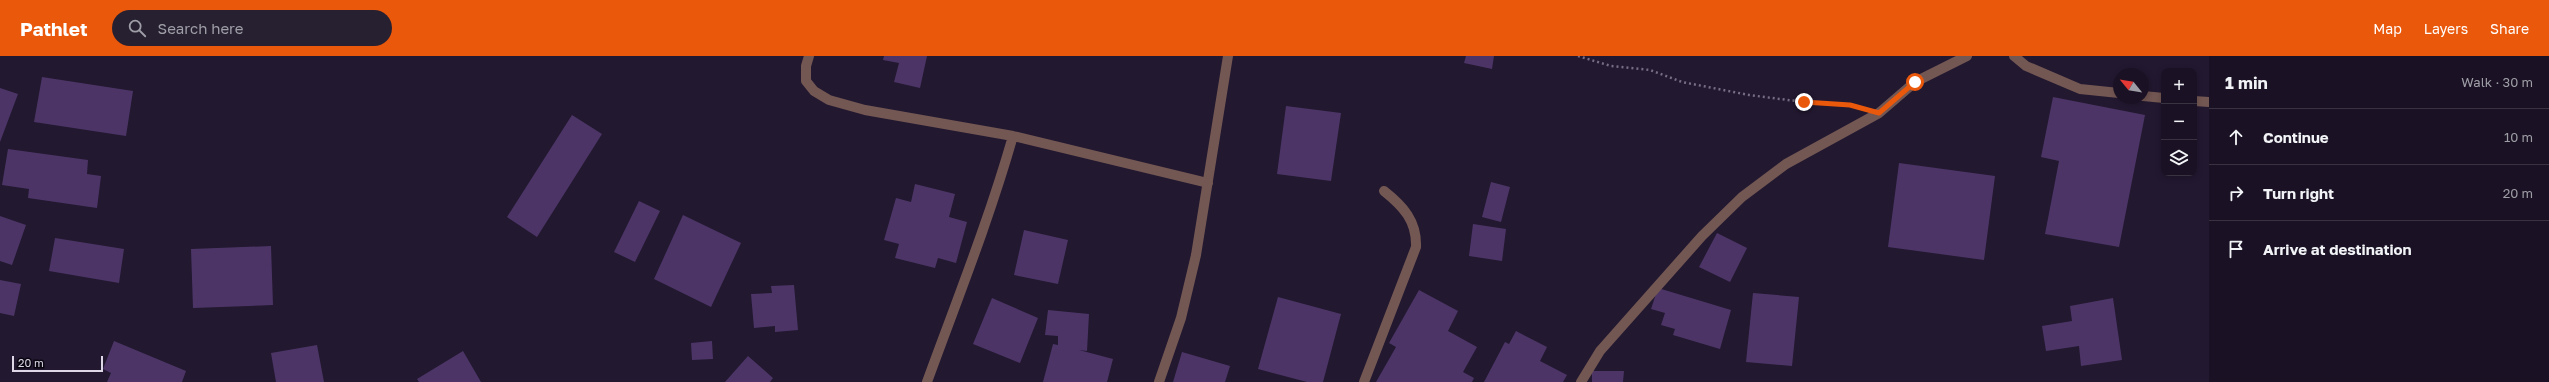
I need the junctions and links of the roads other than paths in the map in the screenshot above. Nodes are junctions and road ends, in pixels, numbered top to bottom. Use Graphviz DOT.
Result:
graph roads {
  1 [pos="809,56"];
  2 [pos="1228,56"];
  3 [pos="1967,56"];
  4 [pos="2014,56"];
  5 [pos="2113,92"];
  6 [pos="2149,97"];
  7 [pos="2161,98"];
  8 [pos="2197,101"];
  9 [pos="2209,102"];
  10 [pos="1013,136"];
  11 [pos="1208,183"];
  12 [pos="1384,191"];
  13 [pos="928,382"];
  14 [pos="1159,382"];
  15 [pos="1364,382"];
  16 [pos="1581,382"];
  1 -- 10 [label="street"];
  2 -- 11 [label="street"];
  3 -- 16 [label="street"];
  4 -- 5 [label="street"];
  6 -- 7 [label="street"];
  8 -- 9 [label="street"];
  10 -- 11 [label="street"];
  10 -- 13 [label="street"];
  11 -- 14 [label="street"];
  12 -- 15 [label="street"];
}
